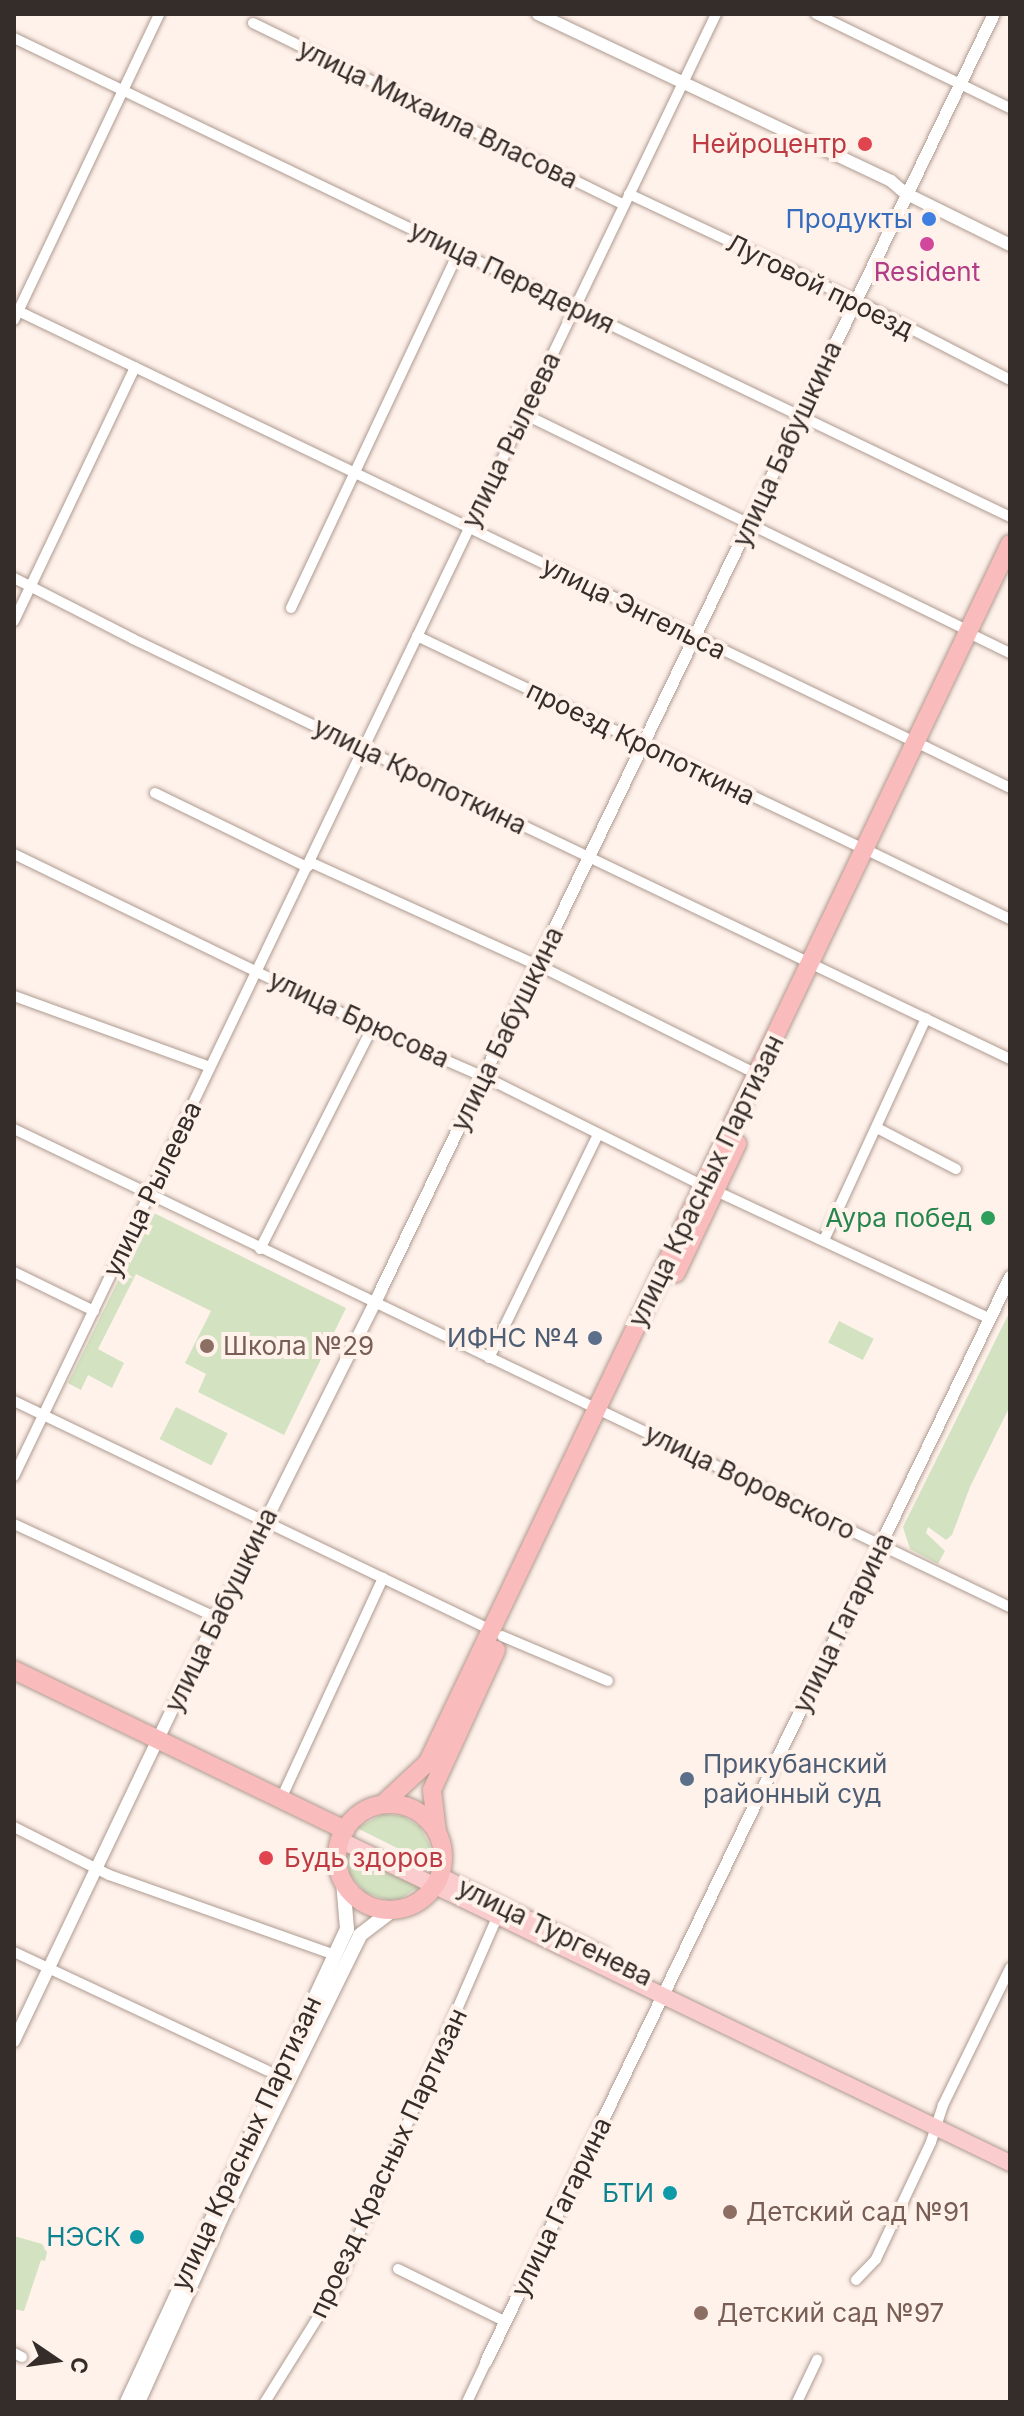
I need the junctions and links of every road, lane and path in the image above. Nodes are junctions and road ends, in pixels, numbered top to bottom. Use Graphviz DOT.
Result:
graph roads {
  1 [pos="159,14"];
  2 [pos="538,14"];
  3 [pos="716,14"];
  4 [pos="816,14"];
  5 [pos="994,14"];
  6 [pos="253,23"];
  7 [pos="14,38"];
  8 [pos="682,84"];
  9 [pos="960,85"];
  10 [pos="122,90"];
  11 [pos="1010,108"];
  12 [pos="905,193"];
  13 [pos="627,199"];
  14 [pos="1010,245"];
  15 [pos="459,251"];
  16 [pos="854,300"];
  17 [pos="575,307"];
  18 [pos="16,313"];
  19 [pos="135,367"];
  20 [pos="1010,380"];
  21 [pos="524,414"];
  22 [pos="803,416"];
  23 [pos="353,473"];
  24 [pos="1010,517"];
  25 [pos="749,525"];
  26 [pos="469,529"];
  27 [pos="1010,544"];
  28 [pos="1010,568"];
  29 [pos="14,578"];
  30 [pos="31,586"];
  31 [pos="291,608"];
  32 [pos="14,621"];
  33 [pos="973,634"];
  34 [pos="417,636"];
  35 [pos="695,638"];
  36 [pos="1010,653"];
  37 [pos="644,744"];
  38 [pos="920,744"];
  39 [pos="363,749"];
  40 [pos="1010,788"];
  41 [pos="155,793"];
  42 [pos="869,851"];
  43 [pos="14,854"];
  44 [pos="589,857"];
  45 [pos="307,867"];
  46 [pos="1010,919"];
  47 [pos="537,965"];
  48 [pos="814,965"];
  49 [pos="256,971"];
  50 [pos="14,996"];
  51 [pos="926,1018"];
  52 [pos="372,1028"];
  53 [pos="1010,1059"];
  54 [pos="210,1067"];
  55 [pos="757,1074"];
  56 [pos="483,1077"];
  57 [pos="877,1128"];
  58 [pos="14,1129"];
  59 [pos="598,1135"];
  60 [pos="956,1169"];
  61 [pos="710,1188"];
  62 [pos="149,1195"];
  63 [pos="824,1240"];
  64 [pos="260,1249"];
  65 [pos="14,1272"];
  66 [pos="1010,1277"];
  67 [pos="374,1303"];
  68 [pos="94,1311"];
  69 [pos="990,1319"];
  70 [pos="489,1358"];
  71 [pos="14,1401"];
  72 [pos="602,1412"];
  73 [pos="43,1415"];
  74 [pos="14,1476"];
  75 [pos="265,1521"];
  76 [pos="14,1524"];
  77 [pos="881,1546"];
  78 [pos="383,1578"];
  79 [pos="1010,1607"];
  80 [pos="217,1618"];
  81 [pos="496,1633"];
  82 [pos="14,1670"];
  83 [pos="608,1681"];
  84 [pos="14,1682"];
  85 [pos="154,1745"];
  86 [pos="280,1801"];
  87 [pos="383,1804"];
  88 [pos="14,1827"];
  89 [pos="437,1832"];
  90 [pos="342,1835"];
  91 [pos="96,1866"];
  92 [pos="343,1881"];
  93 [pos="437,1881"];
  94 [pos="394,1909"];
  95 [pos="497,1917"];
  96 [pos="14,1952"];
  97 [pos="335,1955"];
  98 [pos="47,1968"];
  99 [pos="1010,1968"];
  100 [pos="666,1992"];
  101 [pos="14,2041"];
  102 [pos="268,2071"];
  103 [pos="936,2122"];
  104 [pos="1010,2152"];
  105 [pos="1010,2163"];
  106 [pos="398,2269"];
  107 [pos="856,2280"];
  108 [pos="506,2322"];
  109 [pos="817,2360"];
  110 [pos="486,2362"];
  111 [pos="127,2402"];
  112 [pos="138,2402"];
  113 [pos="265,2402"];
  114 [pos="467,2402"];
  115 [pos="797,2402"];
  1 -- 10 [label="street"];
  2 -- 8 [label="street"];
  3 -- 8 [label="street, улица Рылеева"];
  4 -- 9 [label="street"];
  5 -- 9 [label="street, улица Бабушкина"];
  6 -- 13 [label="street, улица Михаила Власова"];
  7 -- 10 [label="street, улица Передерия"];
  8 -- 12 [label="street"];
  8 -- 13 [label="street, улица Рылеева"];
  9 -- 11 [label="street"];
  9 -- 12 [label="street, улица Бабушкина"];
  10 -- 15 [label="street, улица Передерия"];
  10 -- 18 [label="street"];
  12 -- 14 [label="street"];
  12 -- 16 [label="street, улица Бабушкина"];
  13 -- 16 [label="street, Луговой проезд"];
  13 -- 17 [label="street, улица Рылеева"];
  15 -- 17 [label="street, улица Передерия"];
  15 -- 23 [label="street"];
  16 -- 20 [label="street, Луговой проезд"];
  16 -- 22 [label="street, улица Бабушкина"];
  17 -- 21 [label="street, улица Рылеева"];
  17 -- 22 [label="street, улица Передерия"];
  18 -- 19 [label="street, улица Энгельса"];
  19 -- 23 [label="street, улица Энгельса"];
  19 -- 30 [label="street"];
  21 -- 25 [label="street"];
  21 -- 26 [label="street, улица Рылеева"];
  22 -- 24 [label="street, улица Передерия"];
  22 -- 25 [label="street, улица Бабушкина"];
  23 -- 26 [label="street, улица Энгельса"];
  23 -- 31 [label="street"];
  25 -- 33 [label="street"];
  25 -- 35 [label="street, улица Бабушкина"];
  26 -- 34 [label="street, улица Рылеева"];
  26 -- 35 [label="street, улица Энгельса"];
  27 -- 33 [label="highway, улица Красных Партизан"];
  28 -- 33 [label="highway, улица Красных Партизан"];
  29 -- 30 [label="street, улица Кропоткина"];
  30 -- 32 [label="street"];
  30 -- 39 [label="street, улица Кропоткина"];
  33 -- 36 [label="street"];
  33 -- 38 [label="highway, улица Красных Партизан"];
  34 -- 37 [label="street, проезд Кропоткина"];
  34 -- 39 [label="street, улица Рылеева"];
  35 -- 37 [label="street, улица Бабушкина"];
  35 -- 38 [label="street, улица Энгельса"];
  37 -- 42 [label="street, проезд Кропоткина"];
  37 -- 44 [label="street, улица Бабушкина"];
  38 -- 40 [label="street, улица Энгельса"];
  38 -- 42 [label="highway, улица Красных Партизан"];
  39 -- 44 [label="street, улица Кропоткина"];
  39 -- 45 [label="street, улица Рылеева"];
  41 -- 45 [label="street"];
  42 -- 46 [label="street, проезд Кропоткина"];
  42 -- 48 [label="highway, улица Красных Партизан"];
  43 -- 49 [label="street, улица Брюсова"];
  44 -- 47 [label="street, улица Бабушкина"];
  44 -- 48 [label="street, улица Кропоткина"];
  45 -- 47 [label="street"];
  45 -- 49 [label="street, улица Рылеева"];
  47 -- 55 [label="street"];
  47 -- 56 [label="street, улица Бабушкина"];
  48 -- 51 [label="street, улица Кропоткина"];
  48 -- 55 [label="highway, улица Красных Партизан"];
  48 -- 61 [label="highway, улица Красных Партизан"];
  49 -- 52 [label="street, улица Брюсова"];
  49 -- 54 [label="street, улица Рылеева"];
  50 -- 54 [label="street, улица Рылеева"];
  51 -- 53 [label="street, улица Кропоткина"];
  51 -- 57 [label="street"];
  52 -- 56 [label="street, улица Брюсова"];
  52 -- 64 [label="street"];
  54 -- 62 [label="street, улица Рылеева"];
  55 -- 61 [label="highway, улица Красных Партизан"];
  56 -- 59 [label="street, улица Брюсова"];
  56 -- 67 [label="street, улица Бабушкина"];
  57 -- 60 [label="street"];
  57 -- 63 [label="street"];
  58 -- 62 [label="street, улица Воровского"];
  59 -- 61 [label="street, улица Брюсова"];
  59 -- 70 [label="street"];
  61 -- 63 [label="street, улица Брюсова"];
  61 -- 72 [label="highway, улица Красных Партизан"];
  62 -- 64 [label="street, улица Воровского"];
  62 -- 68 [label="street, улица Рылеева"];
  63 -- 69 [label="street, улица Брюсова"];
  64 -- 67 [label="street, улица Воровского"];
  65 -- 68 [label="street"];
  66 -- 69 [label="street, улица Гагарина"];
  67 -- 70 [label="street, улица Воровского"];
  67 -- 75 [label="street, улица Бабушкина"];
  68 -- 73 [label="street, улица Рылеева"];
  69 -- 77 [label="street, улица Гагарина"];
  70 -- 72 [label="street, улица Воровского"];
  71 -- 73 [label="street"];
  72 -- 77 [label="street, улица Воровского"];
  72 -- 81 [label="highway, улица Красных Партизан"];
  73 -- 74 [label="street, улица Рылеева"];
  73 -- 75 [label="street"];
  75 -- 78 [label="street"];
  75 -- 80 [label="street, улица Бабушкина"];
  76 -- 80 [label="street"];
  77 -- 79 [label="street, улица Воровского"];
  77 -- 100 [label="street, улица Гагарина"];
  78 -- 81 [label="street"];
  78 -- 86 [label="street"];
  80 -- 85 [label="street, улица Бабушкина"];
  81 -- 83 [label="street"];
  81 -- 87 [label="highway, улица Красных Партизан"];
  81 -- 89 [label="highway, улица Красных Партизан"];
  82 -- 85 [label="highway, улица Тургенева"];
  84 -- 85 [label="highway, улица Тургенева"];
  85 -- 86 [label="highway, улица Тургенева"];
  85 -- 90 [label="highway, улица Тургенева"];
  85 -- 91 [label="street, улица Бабушкина"];
  86 -- 90 [label="highway, улица Тургенева"];
  87 -- 89 [label="highway"];
  87 -- 90 [label="highway, улица Красных Партизан"];
  88 -- 91 [label="street"];
  89 -- 93 [label="highway, улица Красных Партизан"];
  90 -- 92 [label="highway"];
  90 -- 93 [label="main road, улица Тургенева"];
  91 -- 97 [label="street"];
  91 -- 98 [label="street, улица Бабушкина"];
  92 -- 94 [label="highway"];
  92 -- 97 [label="main road, улица Красных Партизан"];
  93 -- 94 [label="highway"];
  93 -- 95 [label="main road, улица Тургенева"];
  93 -- 100 [label="main road, улица Тургенева"];
  94 -- 112 [label="main road, улица Красных Партизан"];
  95 -- 100 [label="main road, улица Тургенева"];
  95 -- 113 [label="street, проезд Красных Партизан"];
  96 -- 98 [label="street"];
  97 -- 111 [label="main road, улица Красных Партизан"];
  98 -- 101 [label="street, улица Бабушкина"];
  98 -- 102 [label="street"];
  99 -- 103 [label="street"];
  100 -- 103 [label="main road, улица Тургенева"];
  100 -- 108 [label="street, улица Гагарина"];
  103 -- 104 [label="main road, улица Тургенева"];
  103 -- 105 [label="main road, улица Тургенева"];
  103 -- 107 [label="street"];
  106 -- 108 [label="street"];
  108 -- 110 [label="street, улица Гагарина"];
  109 -- 115 [label="street"];
  110 -- 114 [label="street, улица Гагарина"];
}
